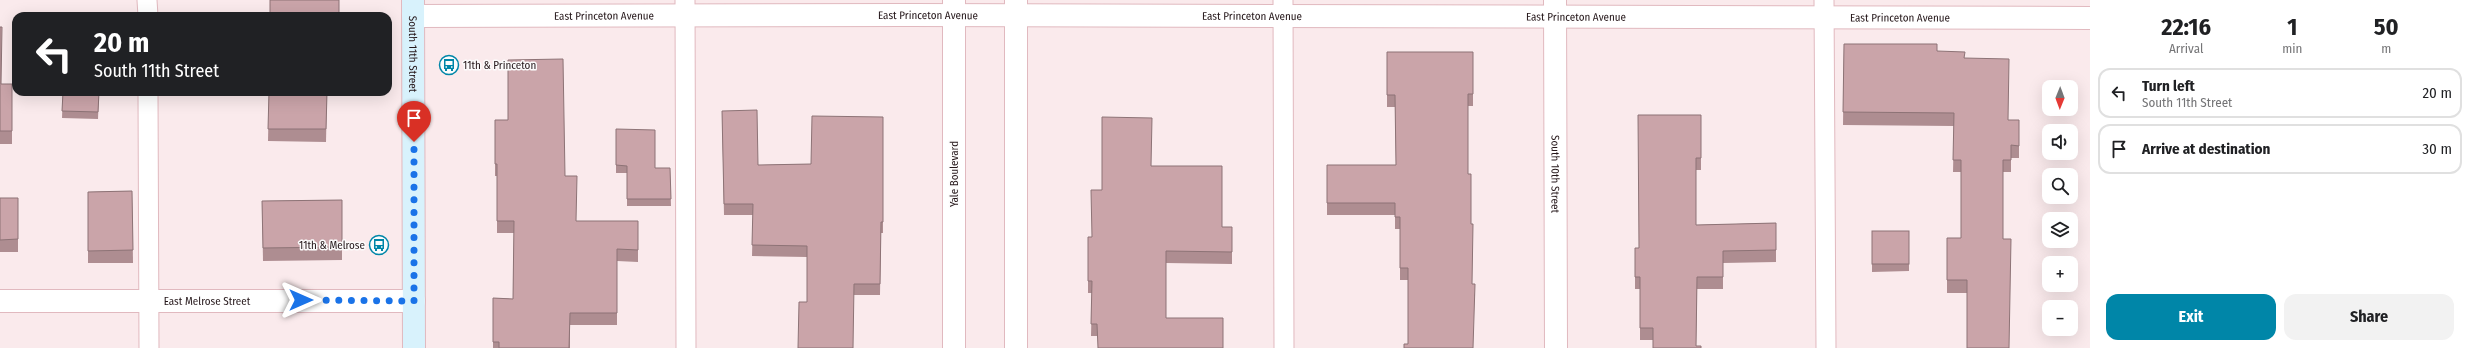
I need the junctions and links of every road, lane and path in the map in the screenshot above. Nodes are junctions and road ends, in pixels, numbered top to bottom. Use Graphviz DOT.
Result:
graph roads {
  1 [pos="147,0"];
  2 [pos="954,7"];
  3 [pos="1016,7"];
  4 [pos="413,8"];
  5 [pos="686,8"];
  6 [pos="1283,8"];
  7 [pos="1556,8"];
  8 [pos="1824,9"];
  9 [pos="148,12"];
  10 [pos="2090,18"];
  11 [pos="148,96"];
  12 [pos="150,300"];
  13 [pos="0,301"];
  14 [pos="414,301"];
  15 [pos="149,348"];
  16 [pos="414,348"];
  17 [pos="686,348"];
  18 [pos="954,348"];
  19 [pos="1016,348"];
  20 [pos="1284,348"];
  21 [pos="1556,348"];
  22 [pos="1826,348"];
  1 -- 9 [label="lane"];
  2 -- 3 [label="street, East Princeton Avenue"];
  2 -- 5 [label="street, East Princeton Avenue"];
  2 -- 18 [label="street, Yale Boulevard"];
  3 -- 6 [label="street, East Princeton Avenue"];
  3 -- 19 [label="street"];
  4 -- 5 [label="street, East Princeton Avenue"];
  4 -- 14 [label="street, South 11th Street"];
  5 -- 17 [label="lane"];
  6 -- 7 [label="street, East Princeton Avenue"];
  6 -- 20 [label="lane"];
  7 -- 8 [label="street, East Princeton Avenue"];
  7 -- 21 [label="street, South 10th Street"];
  8 -- 10 [label="street, East Princeton Avenue"];
  8 -- 22 [label="lane"];
  11 -- 12 [label="lane"];
  12 -- 13 [label="street, East Melrose Street"];
  12 -- 14 [label="street, East Melrose Street"];
  12 -- 15 [label="lane"];
  14 -- 16 [label="street, South 11th Street"];
}
